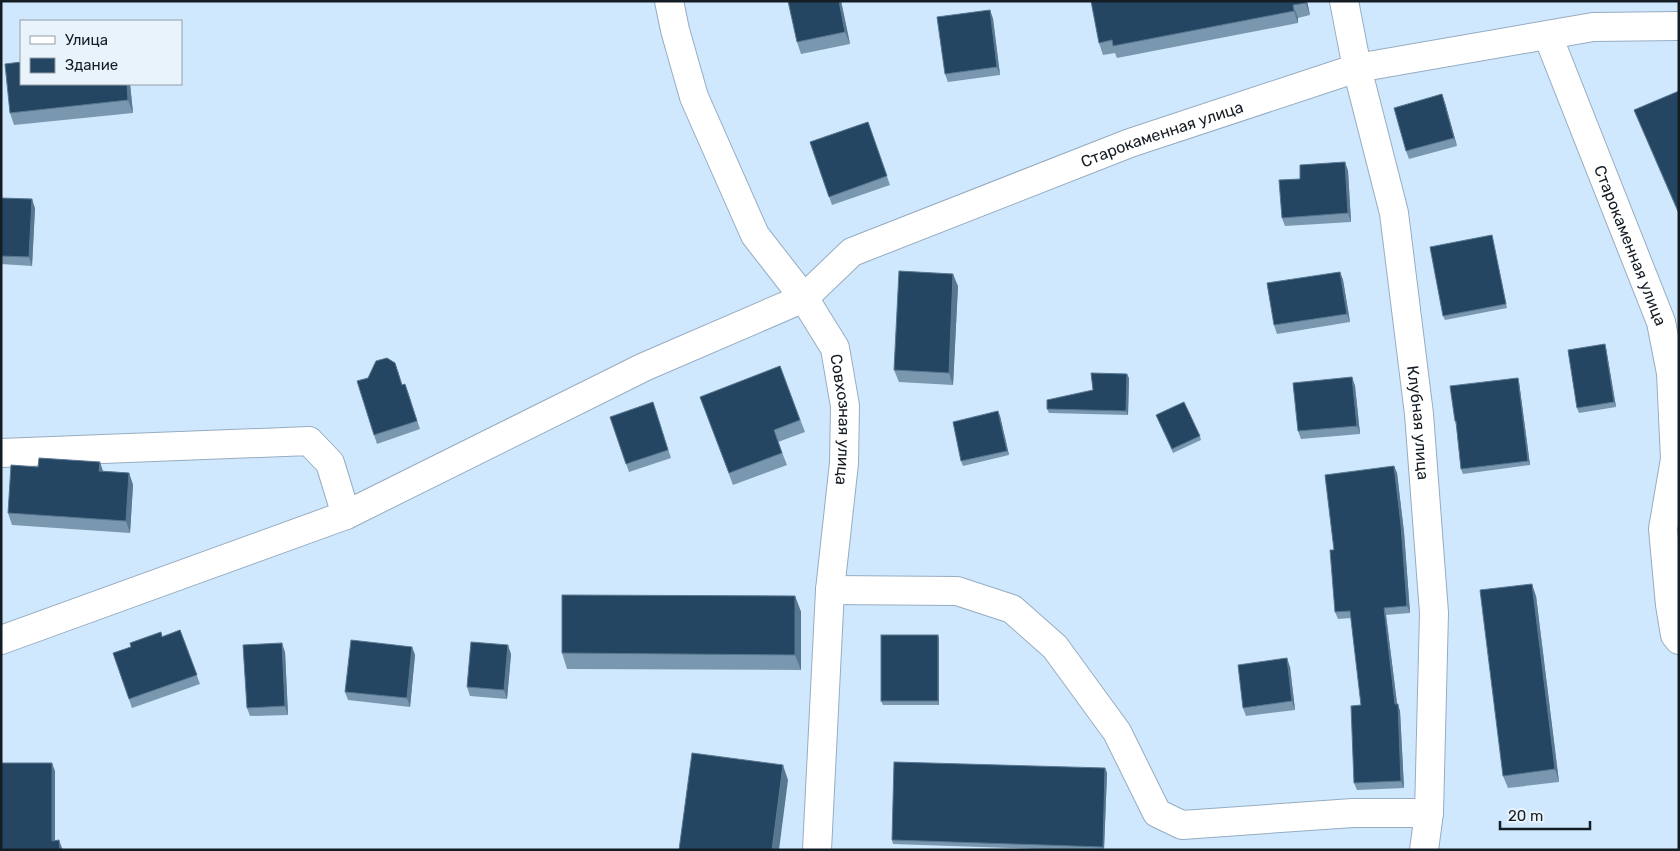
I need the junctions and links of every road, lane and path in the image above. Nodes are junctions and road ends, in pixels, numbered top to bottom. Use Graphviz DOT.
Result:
graph roads {
  1 [pos="669,1"];
  2 [pos="1344,1"];
  3 [pos="1679,26"];
  4 [pos="1548,36"];
  5 [pos="1358,68"];
  6 [pos="804,298"];
  7 [pos="1,453"];
  8 [pos="346,515"];
  9 [pos="830,590"];
  10 [pos="1,640"];
  11 [pos="1679,640"];
  12 [pos="1429,813"];
  13 [pos="817,850"];
  14 [pos="1424,850"];
  1 -- 6 [label="street, Совхозная улица"];
  2 -- 5 [label="street, Клубная улица"];
  3 -- 4 [label="street, Старокаменная улица"];
  4 -- 5 [label="street, Старокаменная улица"];
  4 -- 11 [label="street, Старокаменная улица"];
  5 -- 6 [label="street, Старокаменная улица"];
  5 -- 12 [label="street, Клубная улица"];
  6 -- 8 [label="street"];
  6 -- 9 [label="street, Совхозная улица"];
  7 -- 8 [label="street"];
  8 -- 10 [label="street"];
  9 -- 12 [label="street"];
  9 -- 13 [label="street, Совхозная улица"];
  12 -- 14 [label="street, Клубная улица"];
}
